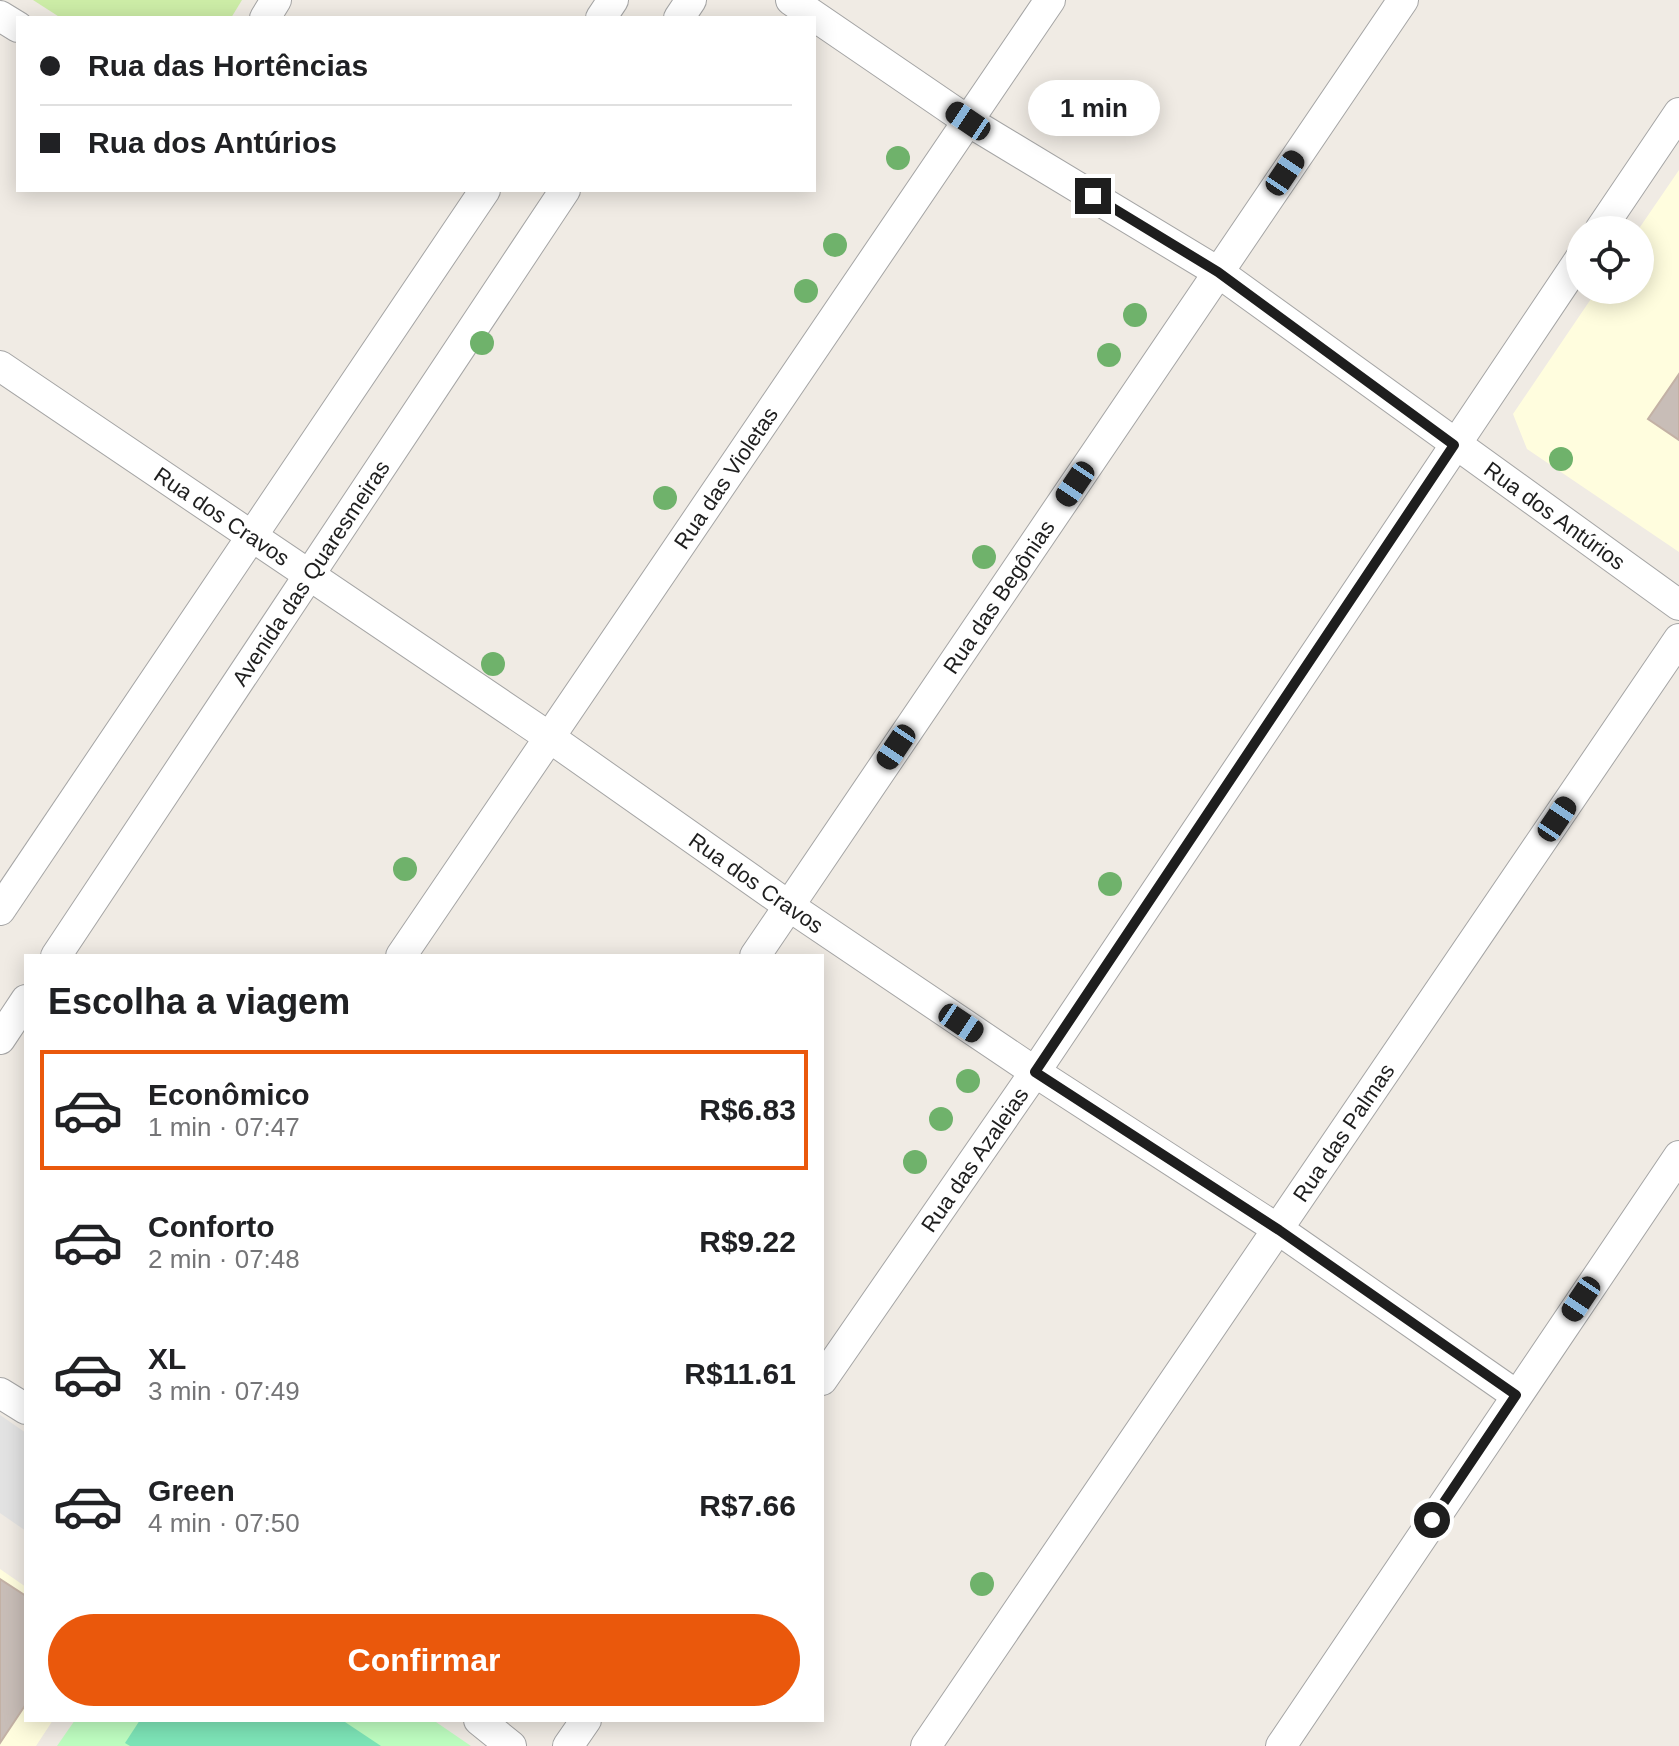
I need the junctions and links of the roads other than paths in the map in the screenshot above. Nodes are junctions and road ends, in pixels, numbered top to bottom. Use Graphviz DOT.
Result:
graph roads {
  1 [pos="791,0"];
  2 [pos="1050,0"];
  3 [pos="1403,0"];
  4 [pos="814,16"];
  5 [pos="816,17"];
  6 [pos="1679,113"];
  7 [pos="968,121"];
  8 [pos="484,192"];
  9 [pos="564,192"];
  10 [pos="1609,216"];
  11 [pos="1218,272"];
  12 [pos="1566,280"];
  13 [pos="0,366"];
  14 [pos="1454,445"];
  15 [pos="250,537"];
  16 [pos="309,576"];
  17 [pos="1679,605"];
  18 [pos="1679,639"];
  19 [pos="549,737"];
  20 [pos="789,906"];
  21 [pos="0,910"];
  22 [pos="57,954"];
  23 [pos="402,954"];
  24 [pos="756,954"];
  25 [pos="24,1003"];
  26 [pos="0,1039"];
  27 [pos="1035,1072"];
  28 [pos="1679,1156"];
  29 [pos="1279,1230"];
  30 [pos="824,1377"];
  31 [pos="0,1393"];
  32 [pos="1516,1395"];
  33 [pos="24,1408"];
  34 [pos="481,1722"];
  35 [pos="585,1722"];
  36 [pos="511,1746"];
  37 [pos="568,1746"];
  38 [pos="926,1746"];
  39 [pos="1281,1746"];
  1 -- 4 [label="street, Rua dos Antúrios"];
  2 -- 7 [label="street, Rua das Violetas"];
  3 -- 11 [label="street, Rua das Begônias"];
  5 -- 7 [label="street, Rua dos Antúrios"];
  6 -- 10 [label="street"];
  7 -- 11 [label="street, Rua dos Antúrios"];
  7 -- 19 [label="street, Rua das Violetas"];
  8 -- 15 [label="street"];
  9 -- 16 [label="street, Avenida das Quaresmeiras"];
  11 -- 14 [label="street, Rua dos Antúrios"];
  11 -- 20 [label="street, Rua das Begônias"];
  12 -- 14 [label="street, Rua das Azaleias"];
  13 -- 15 [label="street, Rua dos Cravos"];
  14 -- 17 [label="street, Rua dos Antúrios"];
  14 -- 27 [label="street, Rua das Azaleias"];
  15 -- 16 [label="street, Rua dos Cravos"];
  15 -- 21 [label="street"];
  16 -- 19 [label="street, Rua dos Cravos"];
  16 -- 22 [label="street, Avenida das Quaresmeiras"];
  18 -- 29 [label="street, Rua das Palmas"];
  19 -- 20 [label="street, Rua dos Cravos"];
  19 -- 23 [label="street, Rua das Violetas"];
  20 -- 24 [label="street, Rua das Begônias"];
  20 -- 27 [label="street, Rua dos Cravos"];
  25 -- 26 [label="street"];
  27 -- 29 [label="street, Rua dos Cravos"];
  27 -- 30 [label="street, Rua das Azaleias"];
  28 -- 32 [label="street"];
  29 -- 32 [label="street, Rua dos Cravos"];
  29 -- 38 [label="street, Rua das Palmas"];
  31 -- 33 [label="street"];
  32 -- 39 [label="street"];
  34 -- 36 [label="street"];
  35 -- 37 [label="street"];
}
